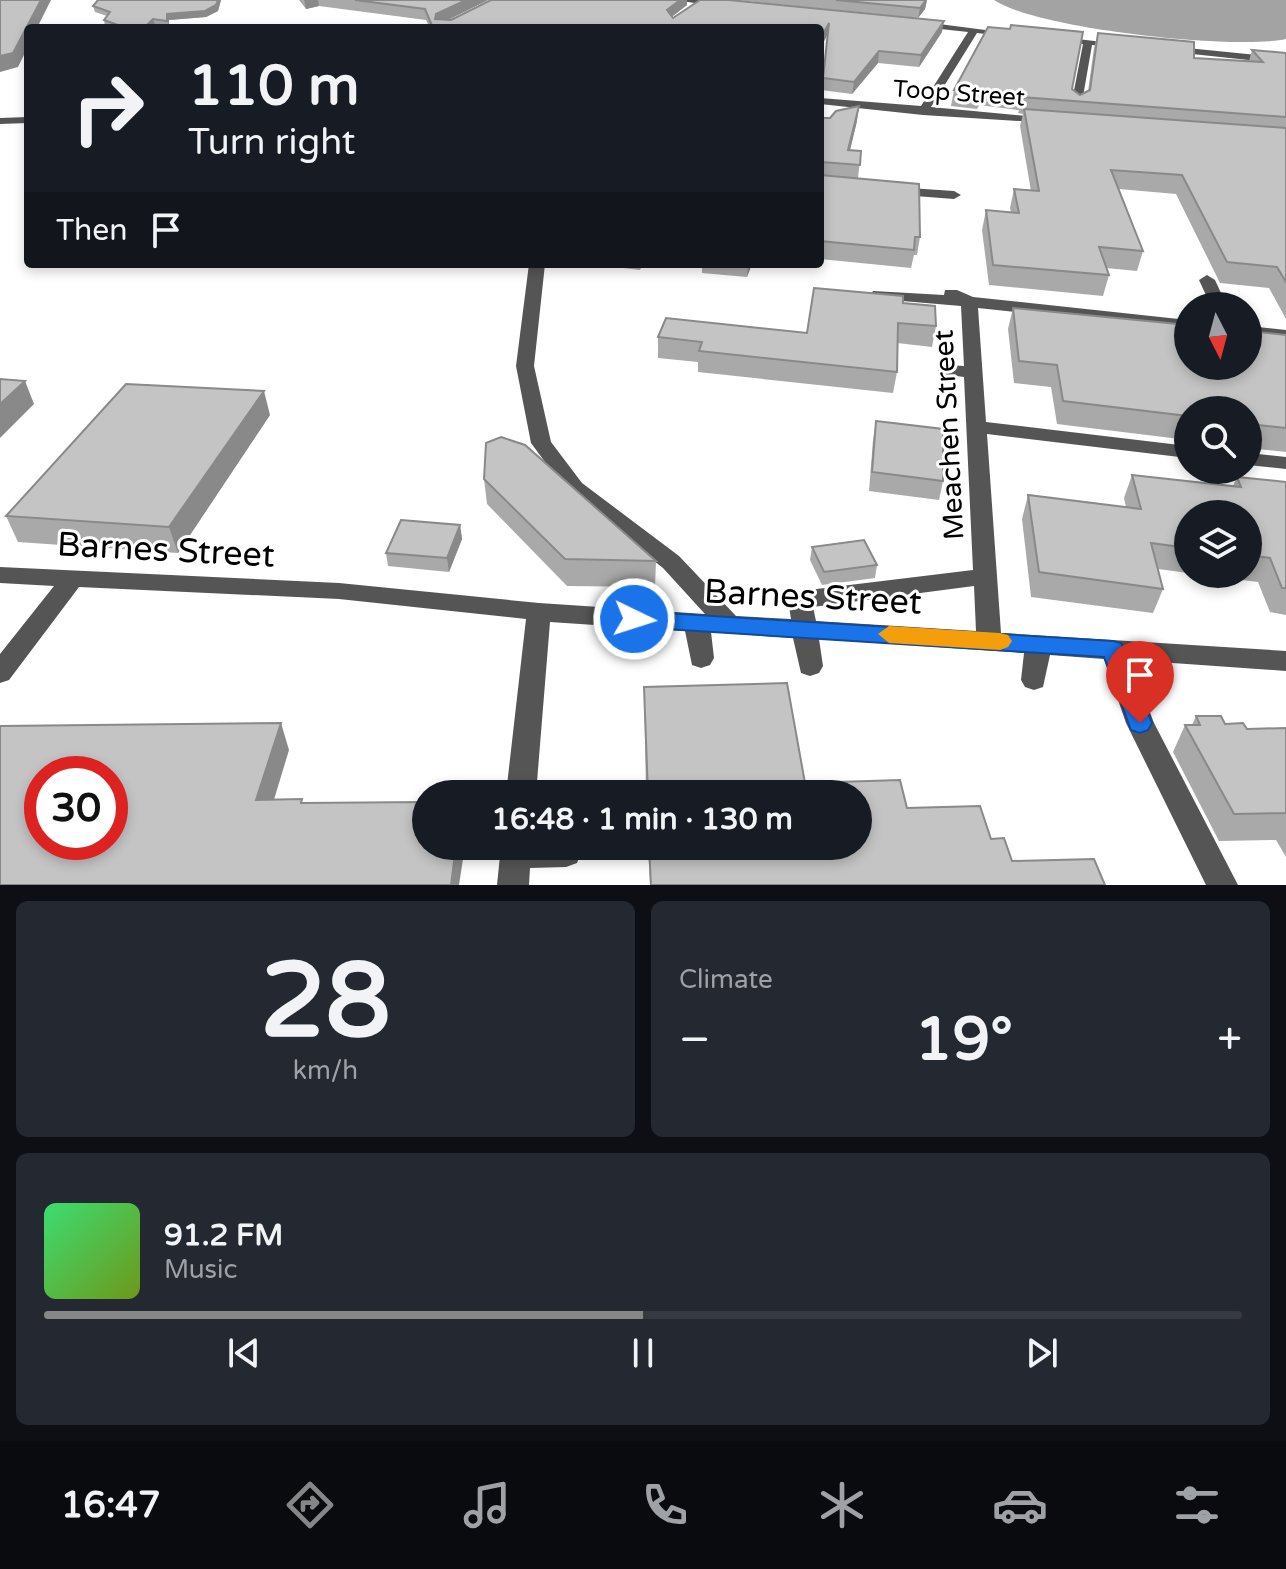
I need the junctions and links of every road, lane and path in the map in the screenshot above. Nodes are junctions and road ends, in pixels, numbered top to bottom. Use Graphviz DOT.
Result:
graph roads {
  1 [pos="680,0"];
  2 [pos="702,2"];
  3 [pos="733,5"];
  4 [pos="686,14"];
  5 [pos="905,23"];
  6 [pos="974,30"];
  7 [pos="1017,34"];
  8 [pos="1045,37"];
  9 [pos="1088,44"];
  10 [pos="1133,46"];
  11 [pos="1148,47"];
  12 [pos="1286,61"];
  13 [pos="824,101"];
  14 [pos="923,112"];
  15 [pos="1076,114"];
  16 [pos="24,120"];
  17 [pos="0,121"];
  18 [pos="1059,122"];
  19 [pos="879,190"];
  20 [pos="954,195"];
  21 [pos="537,268"];
  22 [pos="1207,280"];
  23 [pos="860,292"];
  24 [pos="1213,292"];
  25 [pos="951,293"];
  26 [pos="969,302"];
  27 [pos="1174,324"];
  28 [pos="1262,332"];
  29 [pos="1286,335"];
  30 [pos="947,370"];
  31 [pos="974,373"];
  32 [pos="976,427"];
  33 [pos="1174,452"];
  34 [pos="0,575"];
  35 [pos="984,577"];
  36 [pos="73,578"];
  37 [pos="539,612"];
  38 [pos="697,623"];
  39 [pos="729,624"];
  40 [pos="802,629"];
  41 [pos="989,641"];
  42 [pos="1038,644"];
  43 [pos="1113,649"];
  44 [pos="701,658"];
  45 [pos="1286,661"];
  46 [pos="810,666"];
  47 [pos="0,673"];
  48 [pos="1034,680"];
  49 [pos="522,780"];
  50 [pos="1222,885"];
  1 -- 2 [label="street"];
  2 -- 3 [label="street"];
  2 -- 4 [label="street"];
  5 -- 6 [label="street"];
  6 -- 7 [label="street"];
  6 -- 14 [label="street"];
  8 -- 9 [label="street"];
  9 -- 10 [label="street"];
  9 -- 15 [label="street"];
  11 -- 12 [label="street"];
  13 -- 14 [label="street, Toop Street"];
  14 -- 18 [label="street, Toop Street"];
  16 -- 17 [label="street"];
  19 -- 20 [label="street"];
  21 -- 39 [label="street"];
  22 -- 24 [label="street"];
  23 -- 26 [label="street"];
  25 -- 26 [label="street"];
  26 -- 27 [label="street, Meachen Street"];
  26 -- 31 [label="street, Meachen Street"];
  28 -- 29 [label="street"];
  30 -- 31 [label="street"];
  31 -- 32 [label="street, Meachen Street"];
  32 -- 33 [label="street"];
  32 -- 35 [label="street, Meachen Street"];
  34 -- 36 [label="street, Barnes Street"];
  35 -- 40 [label="street"];
  35 -- 41 [label="street, Meachen Street"];
  36 -- 37 [label="street, Barnes Street"];
  36 -- 47 [label="street"];
  37 -- 38 [label="street, Barnes Street"];
  37 -- 49 [label="street"];
  38 -- 39 [label="street, Barnes Street"];
  38 -- 44 [label="street"];
  39 -- 40 [label="street, Barnes Street"];
  40 -- 41 [label="street, Barnes Street"];
  40 -- 46 [label="street"];
  41 -- 42 [label="street, Barnes Street"];
  42 -- 43 [label="street, Barnes Street"];
  42 -- 48 [label="street"];
  43 -- 45 [label="street, Barnes Street"];
  43 -- 50 [label="street"];
}
